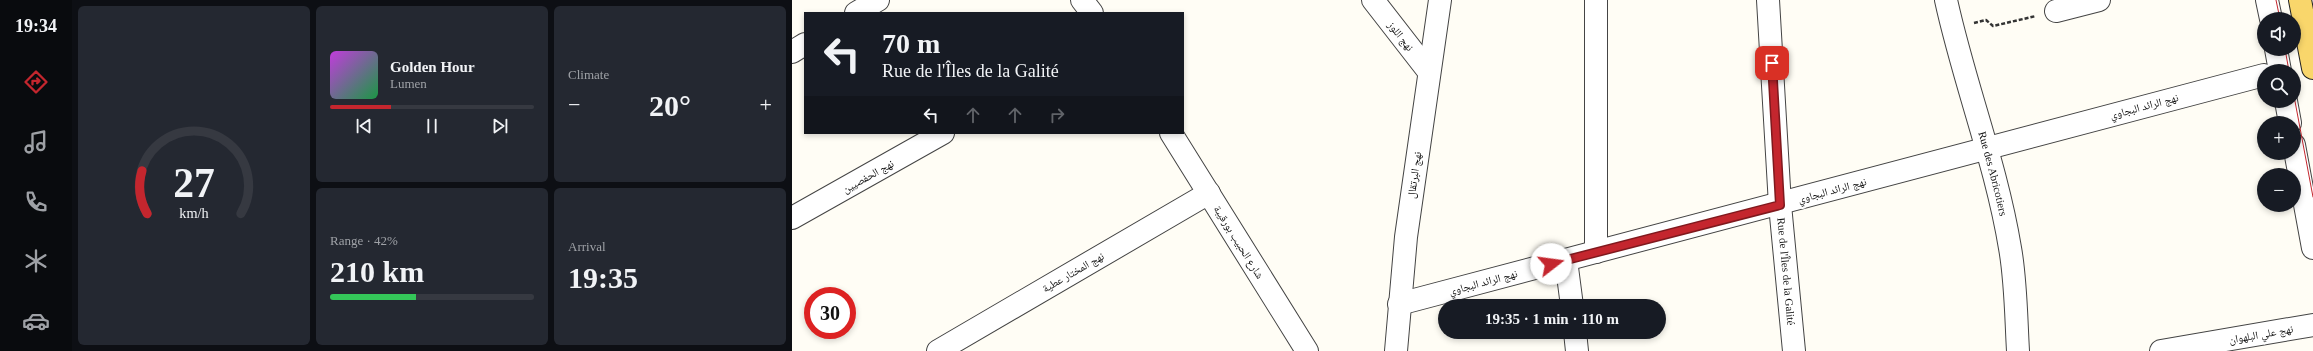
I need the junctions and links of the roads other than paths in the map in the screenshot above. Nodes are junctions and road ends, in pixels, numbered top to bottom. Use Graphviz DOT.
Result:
graph roads {
  1 [pos="878,0"];
  2 [pos="1082,0"];
  3 [pos="1373,0"];
  4 [pos="1440,0"];
  5 [pos="1596,0"];
  6 [pos="1768,0"];
  7 [pos="1946,0"];
  8 [pos="2099,0"];
  9 [pos="2267,0"];
  10 [pos="2300,0"];
  11 [pos="2056,11"];
  12 [pos="858,12"];
  13 [pos="1091,12"];
  14 [pos="2269,12"];
  15 [pos="804,45"];
  16 [pos="792,52"];
  17 [pos="2313,68"];
  18 [pos="1429,72"];
  19 [pos="2257,77"];
  20 [pos="942,134"];
  21 [pos="1172,134"];
  22 [pos="1987,147"];
  23 [pos="2297,160"];
  24 [pos="1209,193"];
  25 [pos="1780,205"];
  26 [pos="792,218"];
  27 [pos="2313,248"];
  28 [pos="1596,252"];
  29 [pos="1566,260"];
  30 [pos="1571,299"];
  31 [pos="1399,304"];
  32 [pos="2313,325"];
  33 [pos="1576,339"];
  34 [pos="938,351"];
  35 [pos="1307,351"];
  36 [pos="1396,351"];
  37 [pos="1577,351"];
  38 [pos="1794,351"];
  39 [pos="2018,351"];
  40 [pos="2161,351"];
  1 -- 12 [label="street"];
  2 -- 13 [label="street"];
  3 -- 18 [label="street, نهج اللوز"];
  4 -- 18 [label="street, نهج البرتقال"];
  5 -- 28 [label="street"];
  6 -- 25 [label="street, Rue de l'Îles de la Galité"];
  7 -- 22 [label="street, Rue des Abricotiers"];
  8 -- 11 [label="street"];
  9 -- 14 [label="street"];
  10 -- 17 [label="main road"];
  15 -- 16 [label="street"];
  18 -- 31 [label="street, نهج البرتقال"];
  19 -- 22 [label="street, نهج الرائد البجاوي"];
  20 -- 26 [label="street, نهج الحفصيين"];
  21 -- 24 [label="street, شارع الحبيب بورقيبة"];
  22 -- 25 [label="street, نهج الرائد البجاوي"];
  22 -- 39 [label="street, Rue des Abricotiers"];
  23 -- 27 [label="street"];
  24 -- 34 [label="street, نهج المختار عطية"];
  24 -- 35 [label="street, شارع الحبيب بورقيبة"];
  25 -- 28 [label="street, نهج الرائد البجاوي"];
  25 -- 38 [label="street, Rue de l'Îles de la Galité"];
  28 -- 29 [label="street, نهج الرائد البجاوي"];
  29 -- 30 [label="street"];
  29 -- 31 [label="street, نهج الرائد البجاوي"];
  31 -- 36 [label="street, نهج البرتقال"];
  32 -- 40 [label="street, نهج علي البلهوان"];
  33 -- 37 [label="street"];
}
